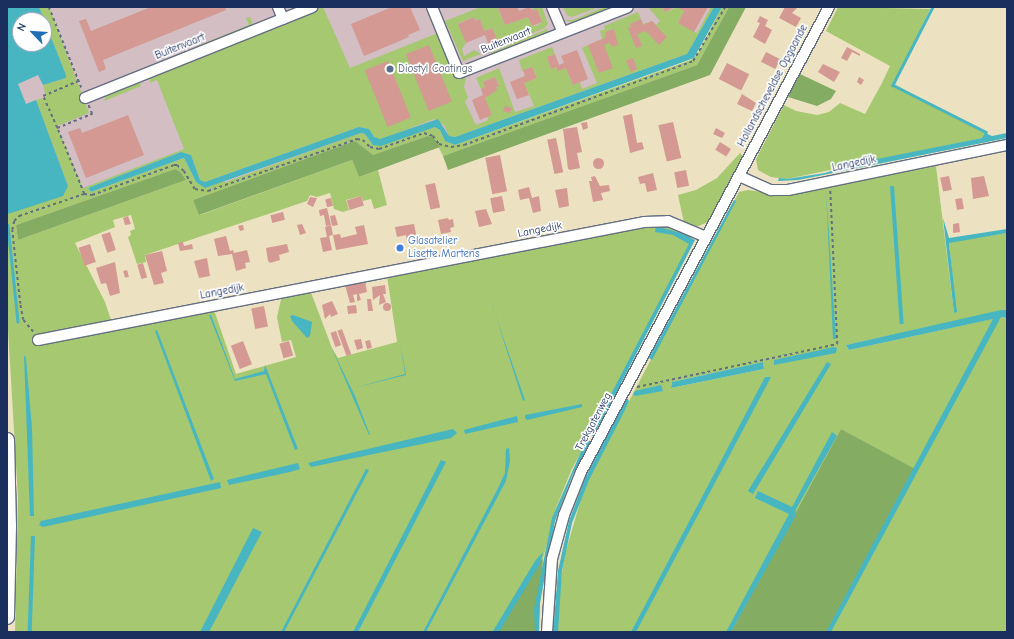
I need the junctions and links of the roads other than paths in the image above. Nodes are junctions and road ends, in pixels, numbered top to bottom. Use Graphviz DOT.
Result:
graph roads {
  1 [pos="278,7"];
  2 [pos="313,7"];
  3 [pos="432,7"];
  4 [pos="552,7"];
  5 [pos="628,7"];
  6 [pos="829,7"];
  7 [pos="283,19"];
  8 [pos="562,32"];
  9 [pos="85,98"];
  10 [pos="1007,145"];
  11 [pos="739,176"];
  12 [pos="706,237"];
  13 [pos="38,340"];
  14 [pos="7,440"];
  15 [pos="7,617"];
  16 [pos="547,632"];
  1 -- 7 [label="street"];
  2 -- 7 [label="street, Buitenvaart"];
  3 -- 8 [label="street, Buitenvaart"];
  4 -- 8 [label="street"];
  5 -- 8 [label="street, Buitenvaart"];
  6 -- 11 [label="street, Hollandscheveldse Opgaande"];
  7 -- 9 [label="street, Buitenvaart"];
  10 -- 11 [label="street, Langedijk"];
  11 -- 12 [label="street"];
  12 -- 13 [label="street, Langedijk"];
  12 -- 16 [label="street, Trekgatenweg"];
  14 -- 15 [label="highway"];
}
